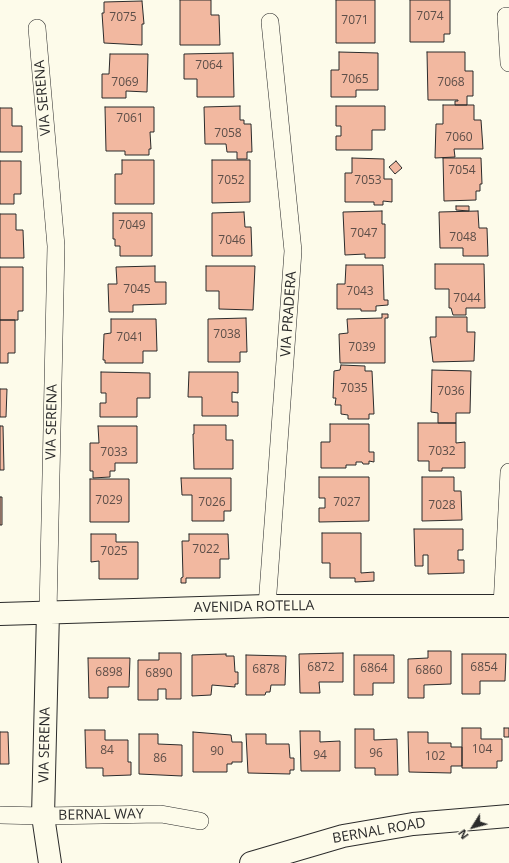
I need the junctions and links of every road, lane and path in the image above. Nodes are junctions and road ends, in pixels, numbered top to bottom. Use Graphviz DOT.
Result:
graph roads {
  1 [pos="506,16"];
  2 [pos="270,22"];
  3 [pos="37,28"];
  4 [pos="509,63"];
  5 [pos="509,472"];
  6 [pos="267,606"];
  7 [pos="505,606"];
  8 [pos="48,612"];
  9 [pos="0,614"];
  10 [pos="0,814"];
  11 [pos="43,816"];
  12 [pos="509,816"];
  13 [pos="200,821"];
  14 [pos="50,863"];
  15 [pos="251,863"];
  1 -- 4 [label="street"];
  2 -- 6 [label="street, VIA PRADERA"];
  3 -- 8 [label="street, VIA SERENA"];
  5 -- 7 [label="street"];
  6 -- 7 [label="street, AVENIDA ROTELLA"];
  6 -- 8 [label="street, AVENIDA ROTELLA"];
  8 -- 9 [label="street, AVENIDA ROTELLA"];
  8 -- 11 [label="street, VIA SERENA"];
  10 -- 11 [label="street, BERNAL WAY"];
  11 -- 13 [label="street, BERNAL WAY"];
  11 -- 14 [label="street, VIA SERENA"];
  12 -- 15 [label="street, BERNAL ROAD"];
}
